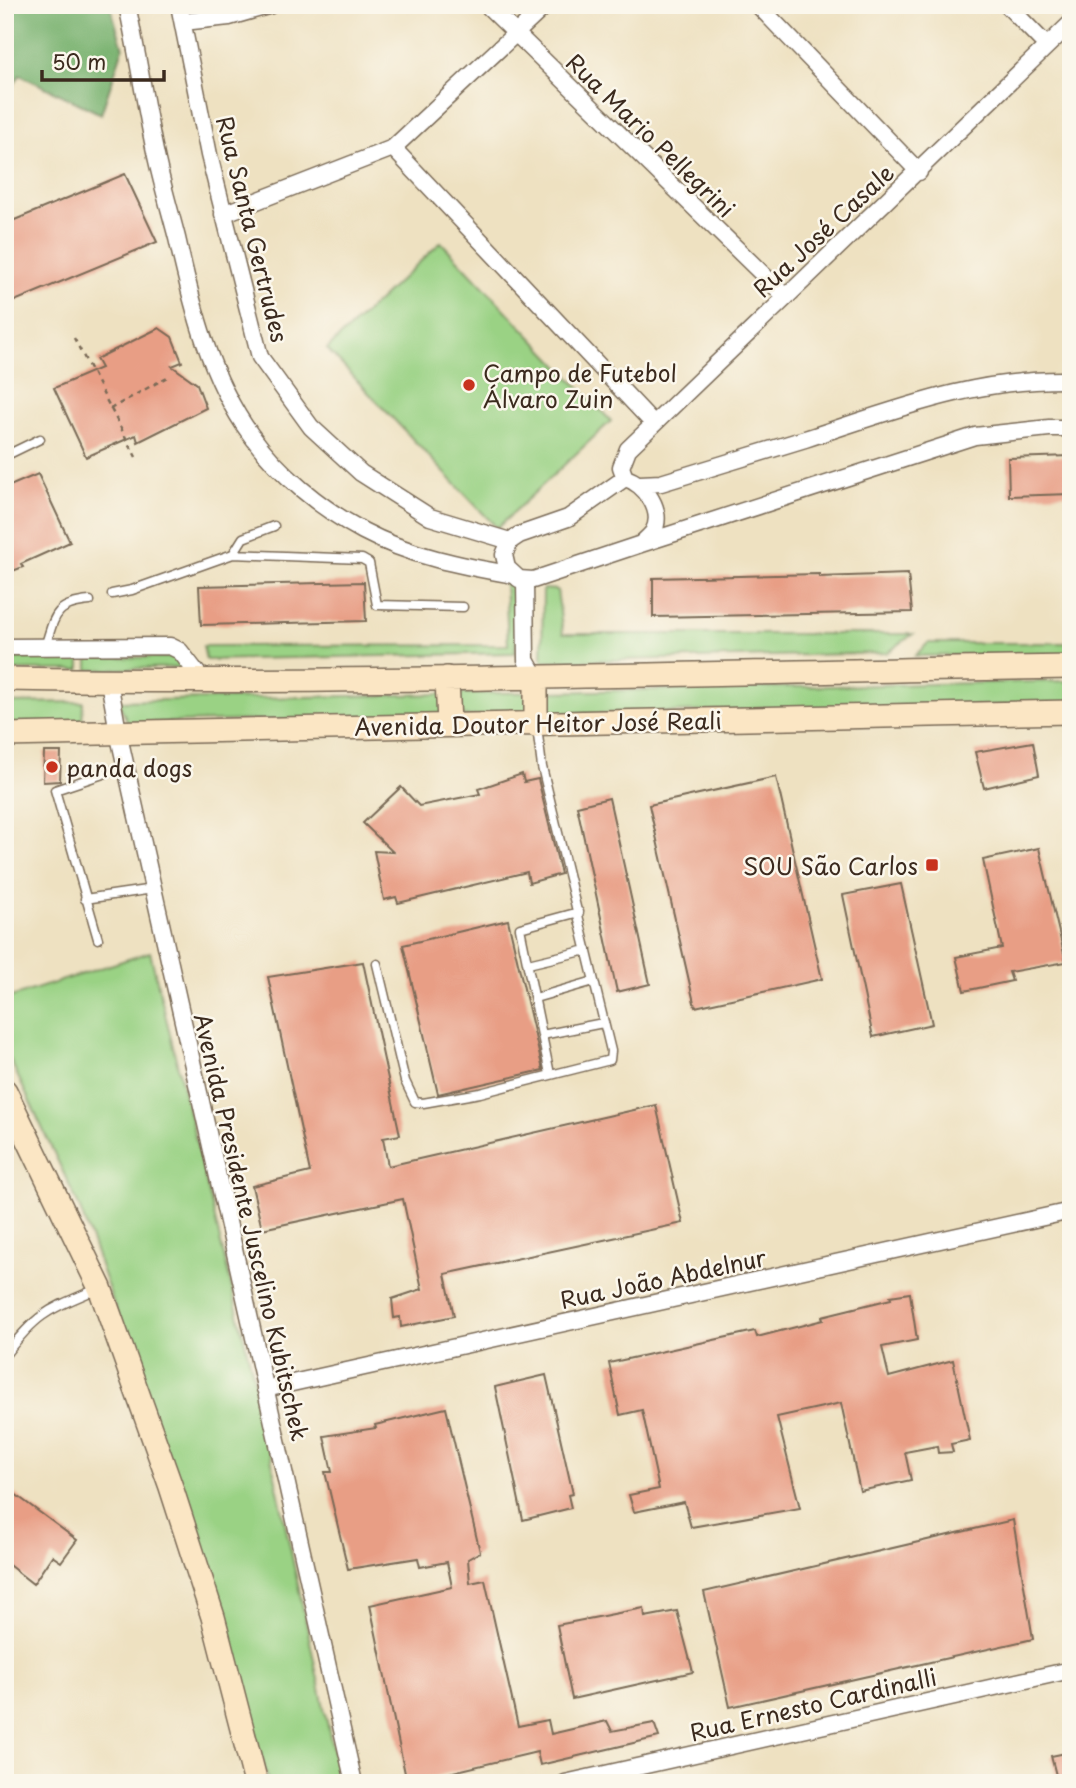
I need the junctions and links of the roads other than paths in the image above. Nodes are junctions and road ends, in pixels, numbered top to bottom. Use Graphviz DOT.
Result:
graph roads {
  1 [pos="127,5"];
  2 [pos="179,5"];
  3 [pos="271,5"];
  4 [pos="487,5"];
  5 [pos="546,5"];
  6 [pos="758,5"];
  7 [pos="1007,5"];
  8 [pos="183,22"];
  9 [pos="1071,23"];
  10 [pos="516,36"];
  11 [pos="1046,46"];
  12 [pos="393,148"];
  13 [pos="919,172"];
  14 [pos="223,214"];
  15 [pos="785,296"];
  16 [pos="1071,380"];
  17 [pos="653,424"];
  18 [pos="1071,428"];
  19 [pos="40,439"];
  20 [pos="5,456"];
  21 [pos="633,481"];
  22 [pos="274,526"];
  23 [pos="510,541"];
  24 [pos="641,544"];
  25 [pos="233,554"];
  26 [pos="520,578"];
  27 [pos="112,594"];
  28 [pos="90,601"];
  29 [pos="463,607"];
  30 [pos="5,647"];
  31 [pos="45,647"];
  32 [pos="1071,667"];
  33 [pos="201,678"];
  34 [pos="447,678"];
  35 [pos="536,678"];
  36 [pos="5,679"];
  37 [pos="109,681"];
  38 [pos="1071,712"];
  39 [pos="449,724"];
  40 [pos="536,725"];
  41 [pos="118,732"];
  42 [pos="5,735"];
  43 [pos="127,766"];
  44 [pos="153,889"];
  45 [pos="85,899"];
  46 [pos="579,912"];
  47 [pos="98,939"];
  48 [pos="587,950"];
  49 [pos="377,964"];
  50 [pos="528,964"];
  51 [pos="594,981"];
  52 [pos="535,998"];
  53 [pos="603,1023"];
  54 [pos="542,1035"];
  55 [pos="550,1074"];
  56 [pos="5,1091"];
  57 [pos="1071,1211"];
  58 [pos="100,1288"];
  59 [pos="5,1355"];
  60 [pos="265,1389"];
  61 [pos="1071,1670"];
  62 [pos="256,1783"];
  63 [pos="354,1783"];
  64 [pos="565,1783"];
  1 -- 26 [label="street"];
  2 -- 8 [label="street, Rua Santa Gertrudes"];
  3 -- 8 [label="street"];
  4 -- 10 [label="street, Rua Mario Pellegrini"];
  5 -- 10 [label="street"];
  6 -- 13 [label="street"];
  7 -- 11 [label="street"];
  8 -- 14 [label="street, Rua Santa Gertrudes"];
  9 -- 11 [label="street, Rua José Casale"];
  10 -- 12 [label="street"];
  10 -- 15 [label="street, Rua Mario Pellegrini"];
  11 -- 13 [label="street, Rua José Casale"];
  12 -- 14 [label="street"];
  12 -- 17 [label="street"];
  13 -- 15 [label="street, Rua José Casale"];
  14 -- 23 [label="street, Rua Santa Gertrudes"];
  15 -- 17 [label="street, Rua José Casale"];
  16 -- 21 [label="street"];
  17 -- 21 [label="street, Rua José Casale"];
  18 -- 24 [label="street"];
  19 -- 20 [label="lane"];
  21 -- 23 [label="street"];
  21 -- 24 [label="street"];
  22 -- 25 [label="lane"];
  23 -- 26 [label="street"];
  24 -- 26 [label="street"];
  25 -- 27 [label="lane"];
  25 -- 29 [label="lane"];
  26 -- 35 [label="street"];
  28 -- 31 [label="lane"];
  30 -- 31 [label="street"];
  31 -- 33 [label="street"];
  32 -- 35 [label="main road, Avenida Doutor Heitor José Reali"];
  33 -- 34 [label="main road, Avenida Doutor Heitor José Reali"];
  33 -- 37 [label="main road, Avenida Doutor Heitor José Reali"];
  34 -- 35 [label="main road, Avenida Doutor Heitor José Reali"];
  34 -- 39 [label="main road"];
  35 -- 40 [label="main road"];
  36 -- 37 [label="main road, Avenida Doutor Heitor José Reali"];
  37 -- 41 [label="street, Avenida Presidente Juscelino Kubitschek"];
  38 -- 40 [label="main road, Avenida Doutor Heitor José Reali"];
  39 -- 40 [label="main road, Avenida Doutor Heitor José Reali"];
  39 -- 41 [label="main road, Avenida Doutor Heitor José Reali"];
  40 -- 46 [label="lane"];
  41 -- 42 [label="main road, Avenida Doutor Heitor José Reali"];
  41 -- 43 [label="street, Avenida Presidente Juscelino Kubitschek"];
  43 -- 44 [label="street, Avenida Presidente Juscelino Kubitschek"];
  43 -- 45 [label="lane"];
  44 -- 45 [label="lane"];
  44 -- 60 [label="street, Avenida Presidente Juscelino Kubitschek"];
  45 -- 47 [label="lane"];
  46 -- 48 [label="lane"];
  46 -- 50 [label="lane"];
  48 -- 50 [label="lane"];
  48 -- 51 [label="lane"];
  49 -- 55 [label="lane"];
  50 -- 52 [label="lane"];
  51 -- 52 [label="lane"];
  51 -- 53 [label="lane"];
  52 -- 54 [label="lane"];
  53 -- 54 [label="lane"];
  53 -- 55 [label="lane"];
  54 -- 55 [label="lane"];
  56 -- 58 [label="main road"];
  57 -- 60 [label="street, Rua João Abdelnur"];
  58 -- 59 [label="lane"];
  58 -- 62 [label="main road"];
  60 -- 63 [label="street, Avenida Presidente Juscelino Kubitschek"];
  61 -- 64 [label="street, Rua Ernesto Cardinalli"];
}
